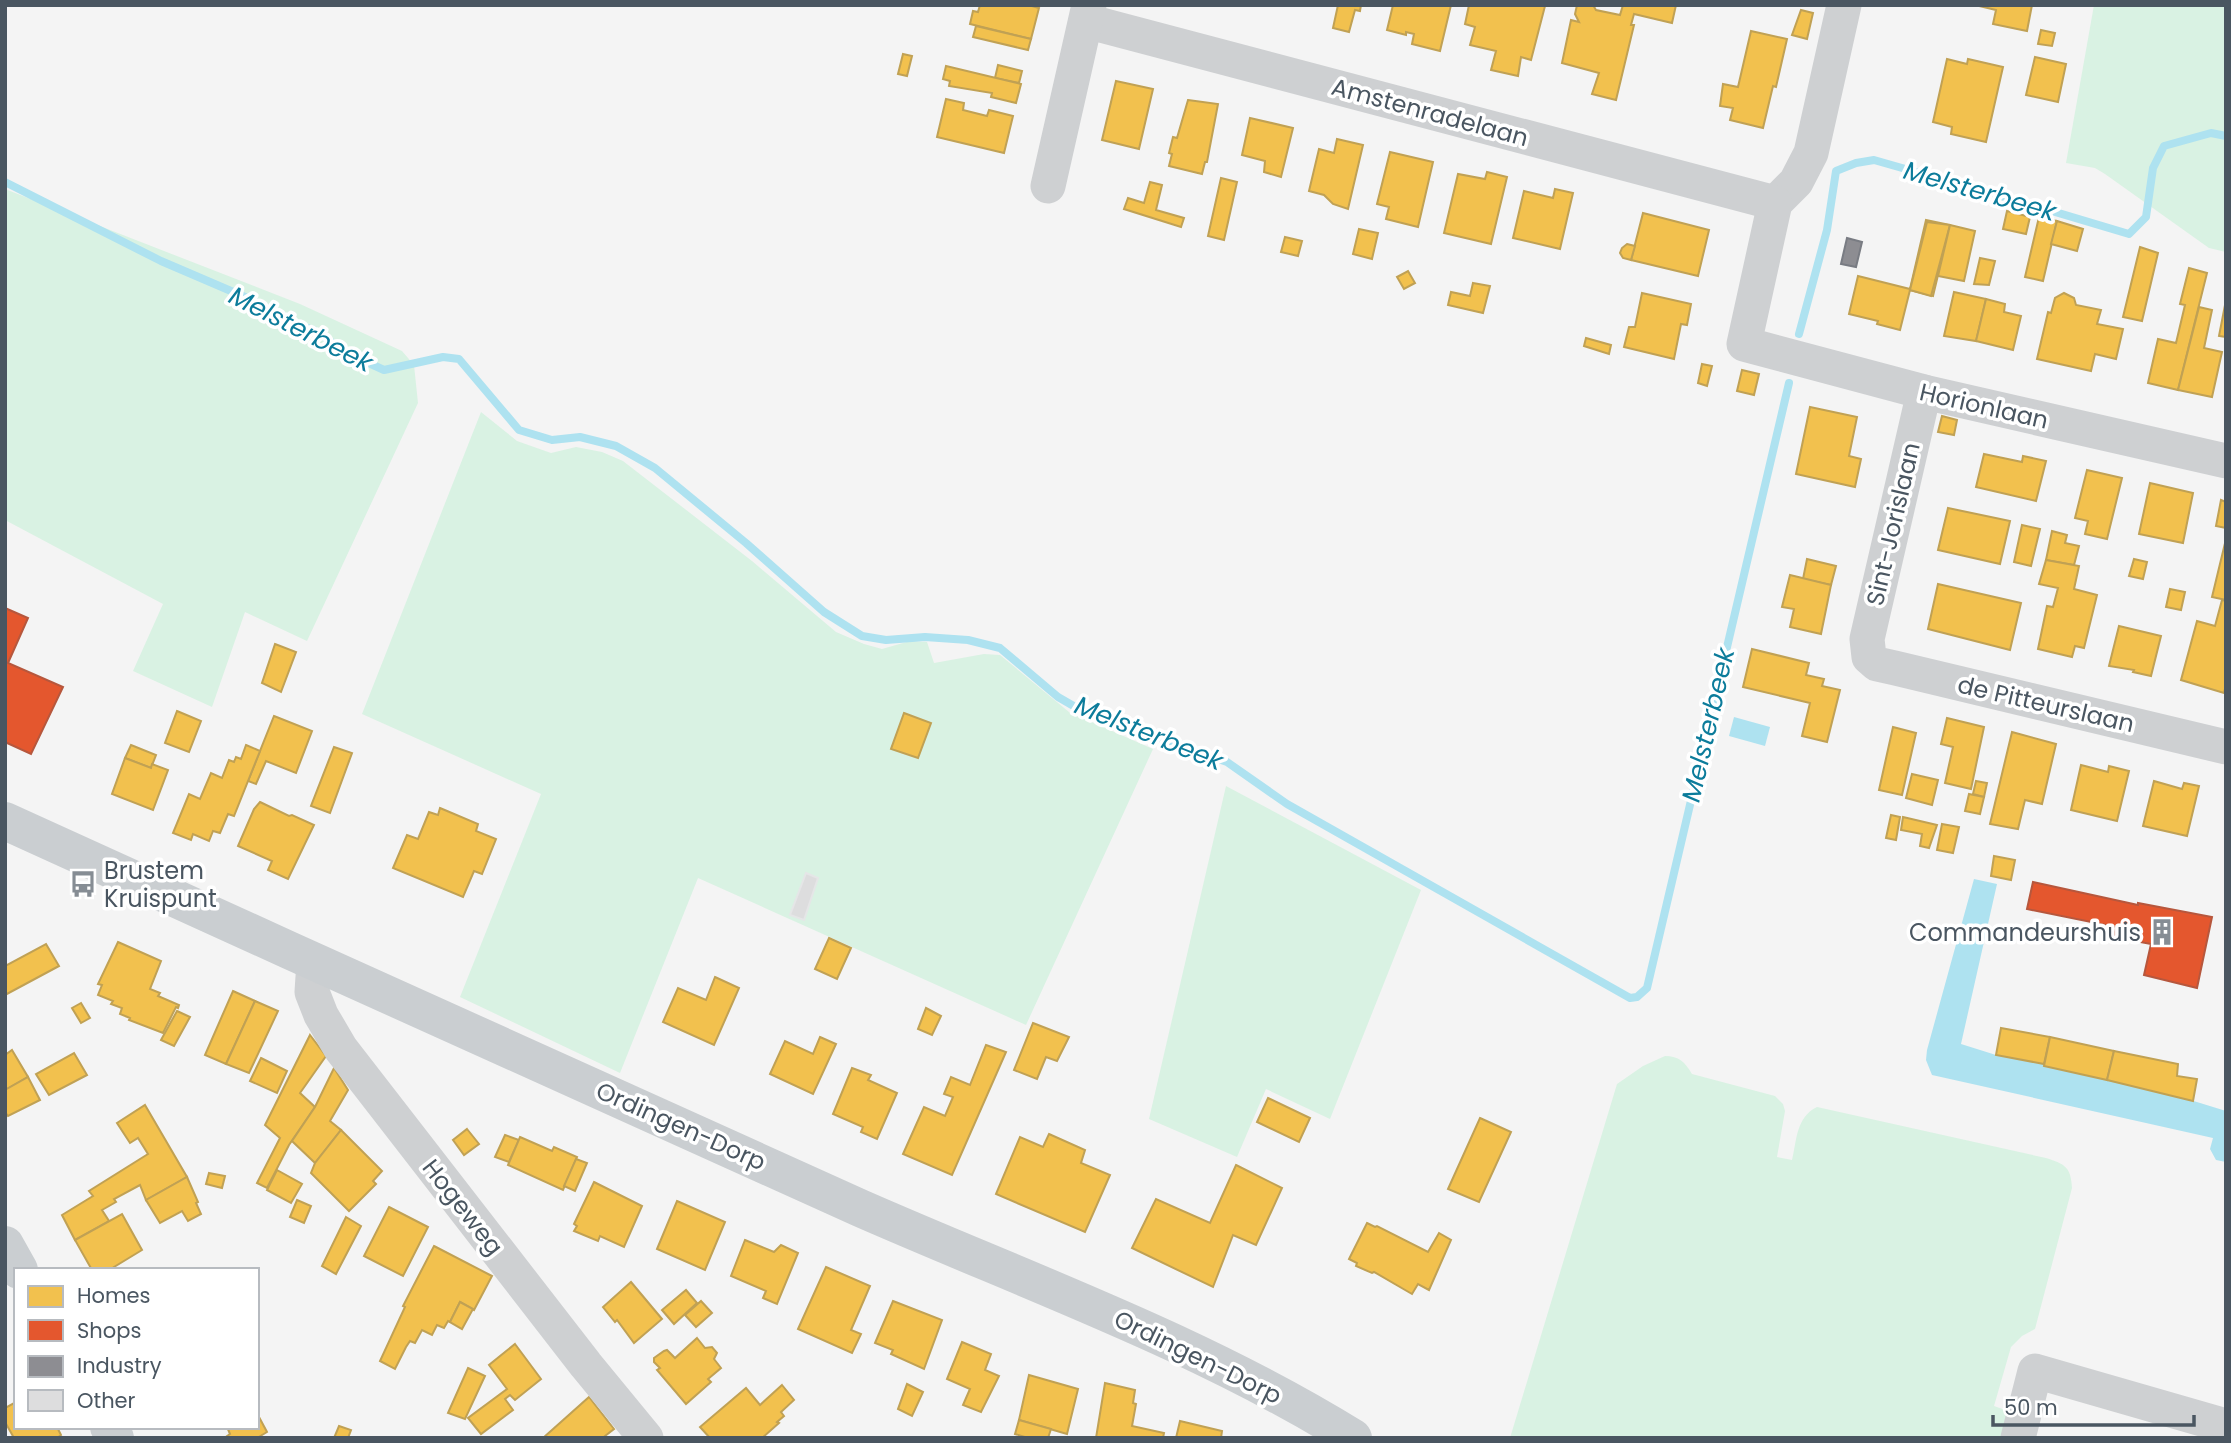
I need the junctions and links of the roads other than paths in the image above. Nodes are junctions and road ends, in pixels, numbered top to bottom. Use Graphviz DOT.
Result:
graph roads {
  1 [pos="1844,5"];
  2 [pos="1087,13"];
  3 [pos="1048,187"];
  4 [pos="1775,203"];
  5 [pos="1924,392"];
  6 [pos="2226,461"];
  7 [pos="1869,657"];
  8 [pos="2226,747"];
  9 [pos="5,821"];
  10 [pos="314,961"];
  11 [pos="5,1245"];
  12 [pos="18,1268"];
  13 [pos="2226,1426"];
  14 [pos="646,1438"];
  15 [pos="1353,1438"];
  16 [pos="2018,1438"];
  1 -- 4 [label="street"];
  2 -- 3 [label="street"];
  2 -- 4 [label="street, Amstenradelaan"];
  4 -- 5 [label="street, Horionlaan"];
  5 -- 6 [label="street, Horionlaan"];
  5 -- 7 [label="street, Sint-Jorislaan"];
  7 -- 8 [label="street, de Pitteurslaan"];
  9 -- 10 [label="main road, Ordingen-Dorp"];
  10 -- 14 [label="street, Hogeweg"];
  10 -- 15 [label="main road, Ordingen-Dorp"];
  11 -- 12 [label="main road"];
  13 -- 16 [label="street"];
}
